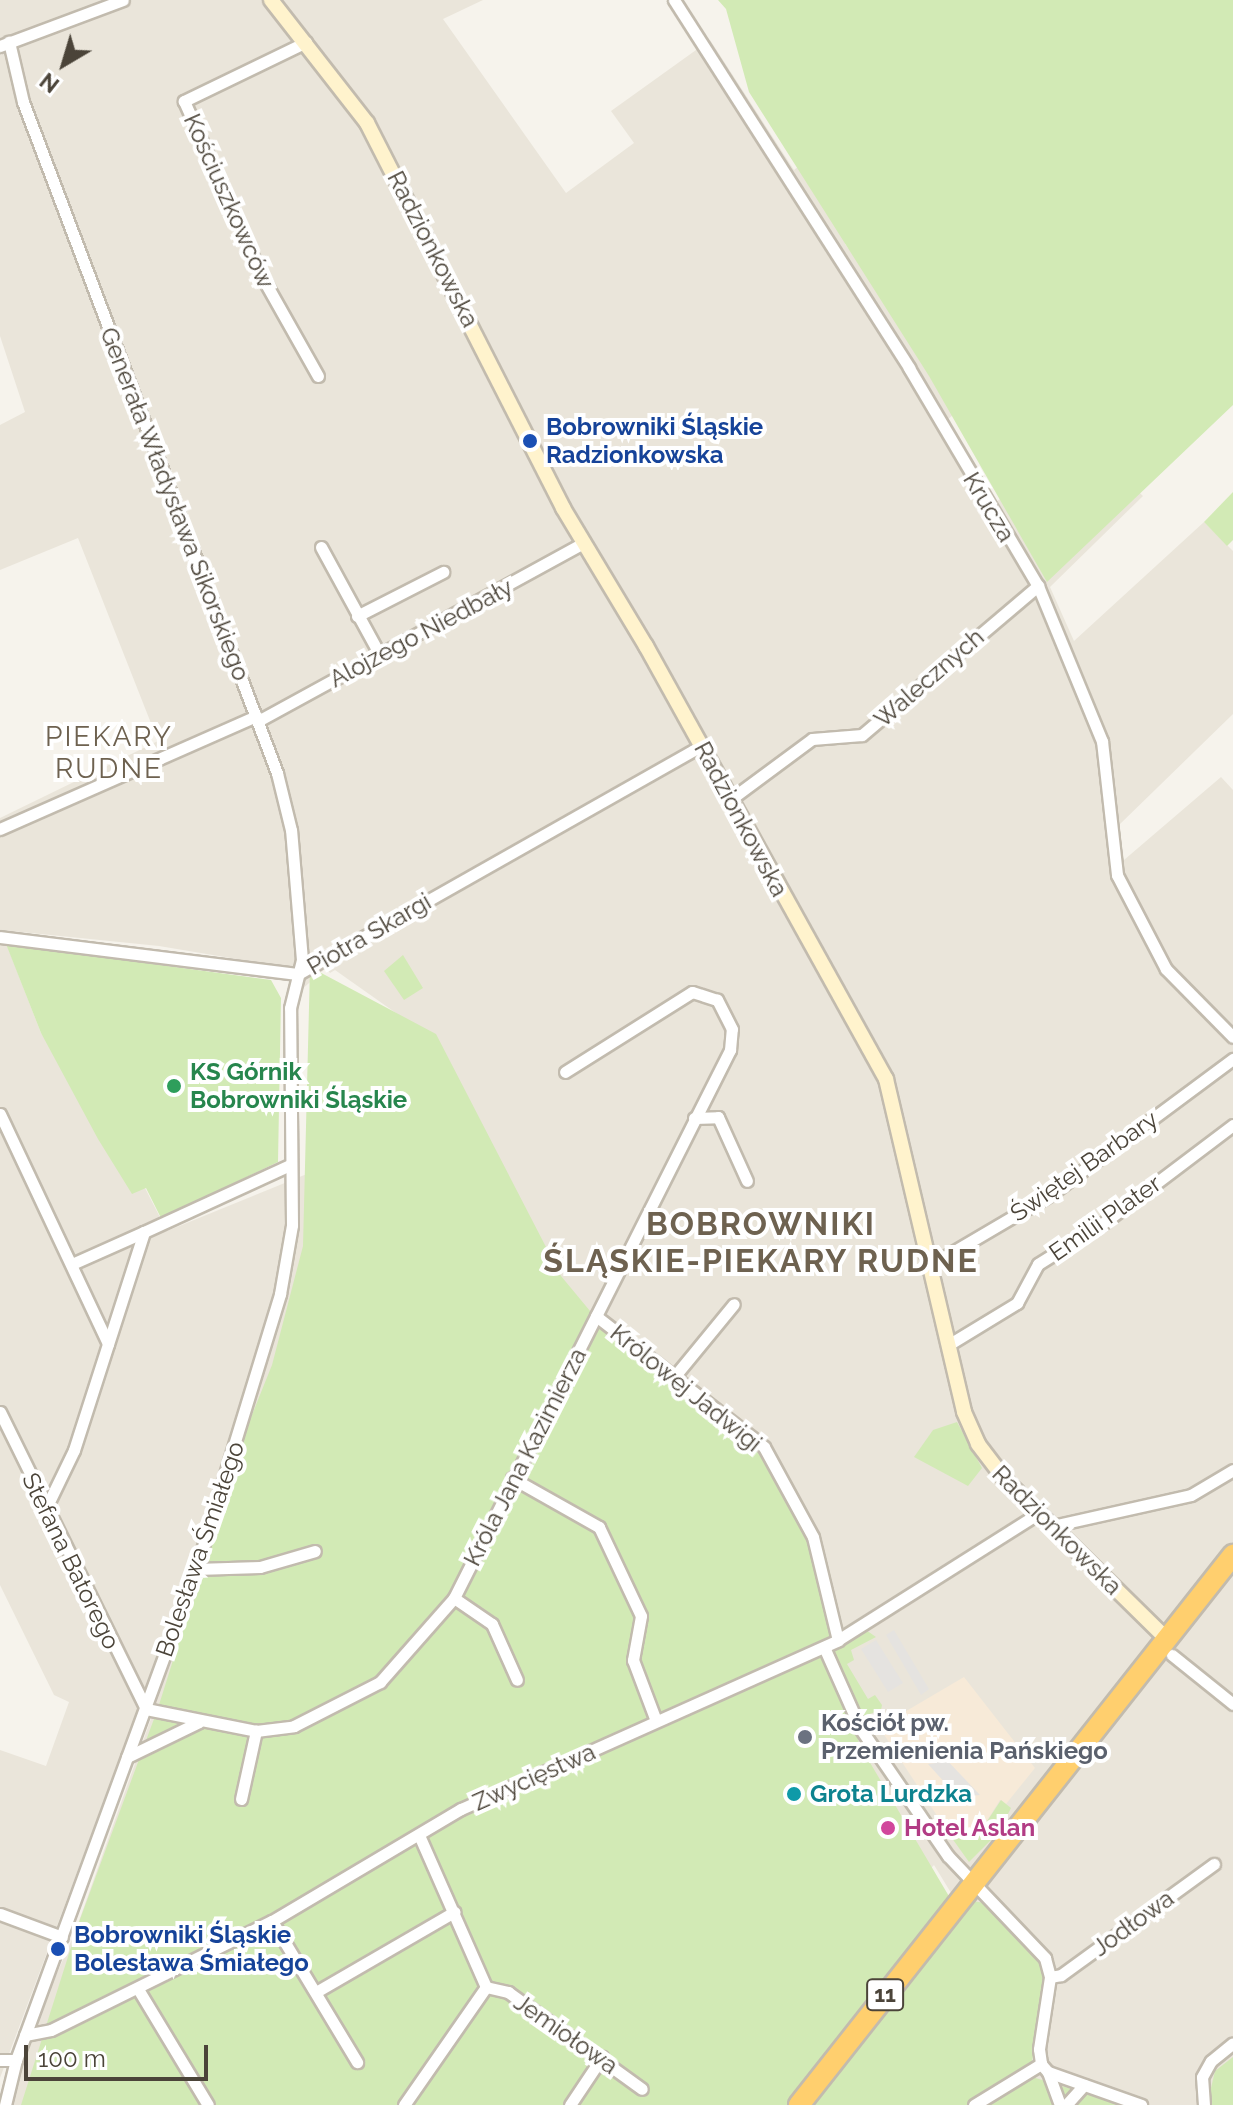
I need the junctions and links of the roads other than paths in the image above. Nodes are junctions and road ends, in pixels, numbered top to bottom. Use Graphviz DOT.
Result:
graph roads {
  1 [pos="123,0"];
  2 [pos="271,0"];
  3 [pos="674,0"];
  4 [pos="306,42"];
  5 [pos="5,44"];
  6 [pos="318,376"];
  7 [pos="583,543"];
  8 [pos="321,547"];
  9 [pos="443,572"];
  10 [pos="1038,586"];
  11 [pos="357,616"];
  12 [pos="380,655"];
  13 [pos="257,718"];
  14 [pos="701,746"];
  15 [pos="731,799"];
  16 [pos="0,829"];
  17 [pos="0,937"];
  18 [pos="298,974"];
  19 [pos="1233,1037"];
  20 [pos="1233,1059"];
  21 [pos="565,1072"];
  22 [pos="0,1114"];
  23 [pos="694,1118"];
  24 [pos="1233,1125"];
  25 [pos="290,1165"];
  26 [pos="747,1181"];
  27 [pos="144,1232"];
  28 [pos="72,1264"];
  29 [pos="929,1266"];
  30 [pos="734,1304"];
  31 [pos="596,1316"];
  32 [pos="108,1344"];
  33 [pos="948,1345"];
  34 [pos="674,1377"];
  35 [pos="0,1412"];
  36 [pos="1233,1470"];
  37 [pos="512,1478"];
  38 [pos="46,1508"];
  39 [pos="1039,1513"];
  40 [pos="1052,1526"];
  41 [pos="315,1551"];
  42 [pos="1233,1555"];
  43 [pos="196,1569"];
  44 [pos="454,1598"];
  45 [pos="838,1640"];
  46 [pos="824,1647"];
  47 [pos="1170,1647"];
  48 [pos="517,1680"];
  49 [pos="1233,1704"];
  50 [pos="146,1709"];
  51 [pos="656,1721"];
  52 [pos="199,1722"];
  53 [pos="256,1731"];
  54 [pos="127,1757"];
  55 [pos="241,1799"];
  56 [pos="419,1835"];
  57 [pos="1214,1864"];
  58 [pos="972,1884"];
  59 [pos="454,1912"];
  60 [pos="0,1914"];
  61 [pos="272,1921"];
  62 [pos="62,1937"];
  63 [pos="1050,1977"];
  64 [pos="486,1987"];
  65 [pos="138,1989"];
  66 [pos="316,1992"];
  67 [pos="25,2035"];
  68 [pos="1233,2043"];
  69 [pos="602,2057"];
  70 [pos="0,2060"];
  71 [pos="16,2060"];
  72 [pos="357,2062"];
  73 [pos="1045,2068"];
  74 [pos="1084,2085"];
  75 [pos="642,2089"];
  76 [pos="5,2105"];
  77 [pos="208,2105"];
  78 [pos="404,2105"];
  79 [pos="570,2105"];
  80 [pos="799,2105"];
  81 [pos="974,2105"];
  82 [pos="1063,2105"];
  83 [pos="1141,2105"];
  84 [pos="1204,2105"];
  1 -- 5 [label="street"];
  2 -- 4 [label="street, Radzionkowska"];
  3 -- 10 [label="street, Krucza"];
  4 -- 6 [label="street, Kościuszkowców"];
  4 -- 7 [label="street, Radzionkowska"];
  5 -- 13 [label="street, Generała Władysława Sikorskiego"];
  7 -- 12 [label="street, Alojzego Niedbały"];
  7 -- 14 [label="street, Radzionkowska"];
  8 -- 11 [label="street"];
  9 -- 11 [label="street"];
  10 -- 15 [label="street, Walecznych"];
  10 -- 19 [label="street, Krucza"];
  11 -- 12 [label="street"];
  12 -- 13 [label="street, Alojzego Niedbały"];
  13 -- 16 [label="street, Alojzego Niedbały"];
  13 -- 18 [label="street, Generała Władysława Sikorskiego"];
  14 -- 15 [label="street, Radzionkowska"];
  14 -- 18 [label="street, Piotra Skargi"];
  15 -- 29 [label="street, Radzionkowska"];
  17 -- 18 [label="street, Piotra Skargi"];
  18 -- 25 [label="street, Bolesława Śmiałego"];
  20 -- 29 [label="street, Świętej Barbary"];
  21 -- 23 [label="street, Króla Jana Kazimierza"];
  22 -- 28 [label="street"];
  23 -- 26 [label="street"];
  23 -- 31 [label="street, Króla Jana Kazimierza"];
  24 -- 33 [label="street, Emilii Plater"];
  25 -- 27 [label="street"];
  25 -- 43 [label="street, Bolesława Śmiałego"];
  27 -- 28 [label="street"];
  27 -- 32 [label="street"];
  28 -- 32 [label="street"];
  29 -- 33 [label="street, Radzionkowska"];
  30 -- 34 [label="street"];
  31 -- 34 [label="street, Królowej Jadwigi"];
  31 -- 37 [label="street, Króla Jana Kazimierza"];
  32 -- 38 [label="street"];
  33 -- 39 [label="street, Radzionkowska"];
  34 -- 45 [label="street, Królowej Jadwigi"];
  35 -- 38 [label="street, Stefana Batorego"];
  36 -- 40 [label="street"];
  37 -- 44 [label="street, Króla Jana Kazimierza"];
  37 -- 51 [label="street"];
  38 -- 50 [label="street, Stefana Batorego"];
  39 -- 40 [label="street, Radzionkowska"];
  39 -- 45 [label="street, Zwycięstwa"];
  40 -- 47 [label="street, Radzionkowska"];
  41 -- 43 [label="street"];
  42 -- 47 [label="highway, 11"];
  43 -- 50 [label="street, Bolesława Śmiałego"];
  44 -- 48 [label="street"];
  44 -- 53 [label="street, Króla Jana Kazimierza"];
  45 -- 46 [label="street, Zwycięstwa"];
  46 -- 51 [label="street, Zwycięstwa"];
  46 -- 58 [label="street"];
  47 -- 49 [label="street"];
  47 -- 58 [label="highway, 11"];
  50 -- 52 [label="street, Króla Jana Kazimierza"];
  50 -- 54 [label="street, Bolesława Śmiałego"];
  51 -- 56 [label="street, Zwycięstwa"];
  52 -- 53 [label="street, Króla Jana Kazimierza"];
  52 -- 54 [label="street"];
  53 -- 55 [label="street"];
  54 -- 62 [label="street, Bolesława Śmiałego"];
  56 -- 59 [label="street, Jemiołowa"];
  56 -- 61 [label="street, Zwycięstwa"];
  57 -- 63 [label="street, Jodłowa"];
  58 -- 63 [label="street"];
  58 -- 80 [label="highway, 11"];
  59 -- 64 [label="street, Jemiołowa"];
  59 -- 66 [label="street"];
  60 -- 62 [label="street"];
  61 -- 65 [label="street, Zwycięstwa"];
  61 -- 66 [label="street"];
  62 -- 67 [label="street, Bolesława Śmiałego"];
  63 -- 73 [label="street"];
  64 -- 69 [label="street, Jemiołowa"];
  64 -- 78 [label="street, Jemiołowa"];
  65 -- 67 [label="street, Zwycięstwa"];
  65 -- 77 [label="street"];
  66 -- 72 [label="street"];
  67 -- 71 [label="street, Bolesława Śmiałego"];
  68 -- 84 [label="street"];
  69 -- 75 [label="street, Jemiołowa"];
  69 -- 79 [label="street"];
  70 -- 71 [label="street"];
  71 -- 76 [label="street, Bolesława Śmiałego"];
  73 -- 74 [label="street"];
  73 -- 81 [label="street"];
  73 -- 82 [label="street"];
  74 -- 82 [label="street"];
  74 -- 83 [label="street"];
}
